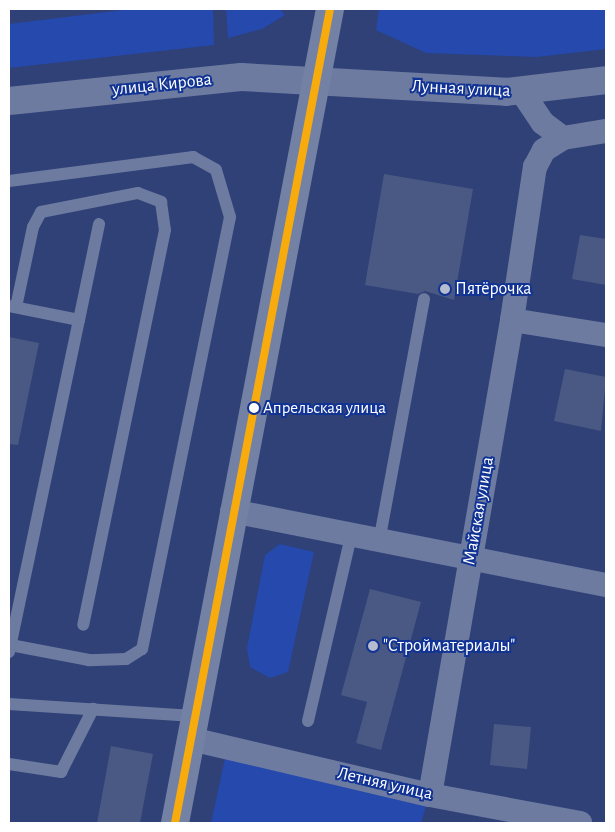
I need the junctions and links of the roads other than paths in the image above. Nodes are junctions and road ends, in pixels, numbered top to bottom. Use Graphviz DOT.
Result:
graph roads {
  1 [pos="330,9"];
  2 [pos="316,79"];
  3 [pos="606,80"];
  4 [pos="522,92"];
  5 [pos="9,101"];
  6 [pos="606,131"];
  7 [pos="563,138"];
  8 [pos="9,181"];
  9 [pos="99,224"];
  10 [pos="424,299"];
  11 [pos="12,307"];
  12 [pos="79,320"];
  13 [pos="512,320"];
  14 [pos="606,335"];
  15 [pos="232,511"];
  16 [pos="351,536"];
  17 [pos="379,542"];
  18 [pos="470,561"];
  19 [pos="606,585"];
  20 [pos="83,625"];
  21 [pos="9,649"];
  22 [pos="9,704"];
  23 [pos="93,709"];
  24 [pos="308,721"];
  25 [pos="193,728"];
  26 [pos="9,764"];
  27 [pos="430,795"];
  28 [pos="176,823"];
  29 [pos="580,823"];
  1 -- 2 [label="main road"];
  2 -- 4 [label="street, Лунная улица"];
  2 -- 5 [label="street, улица Кирова"];
  2 -- 15 [label="main road"];
  3 -- 4 [label="street, Лунная улица"];
  4 -- 7 [label="street"];
  6 -- 7 [label="street"];
  7 -- 13 [label="street, Майская улица"];
  8 -- 21 [label="lane"];
  9 -- 12 [label="lane"];
  10 -- 17 [label="lane"];
  11 -- 12 [label="lane"];
  11 -- 20 [label="lane"];
  12 -- 21 [label="lane"];
  13 -- 14 [label="street"];
  13 -- 18 [label="street, Майская улица"];
  15 -- 16 [label="street"];
  15 -- 25 [label="main road"];
  16 -- 17 [label="street"];
  16 -- 24 [label="lane"];
  17 -- 18 [label="street"];
  18 -- 19 [label="street"];
  18 -- 27 [label="street, Майская улица"];
  22 -- 23 [label="lane"];
  23 -- 25 [label="lane"];
  23 -- 26 [label="lane"];
  25 -- 27 [label="street, Летняя улица"];
  25 -- 28 [label="main road"];
  27 -- 29 [label="street, Летняя улица"];
}
